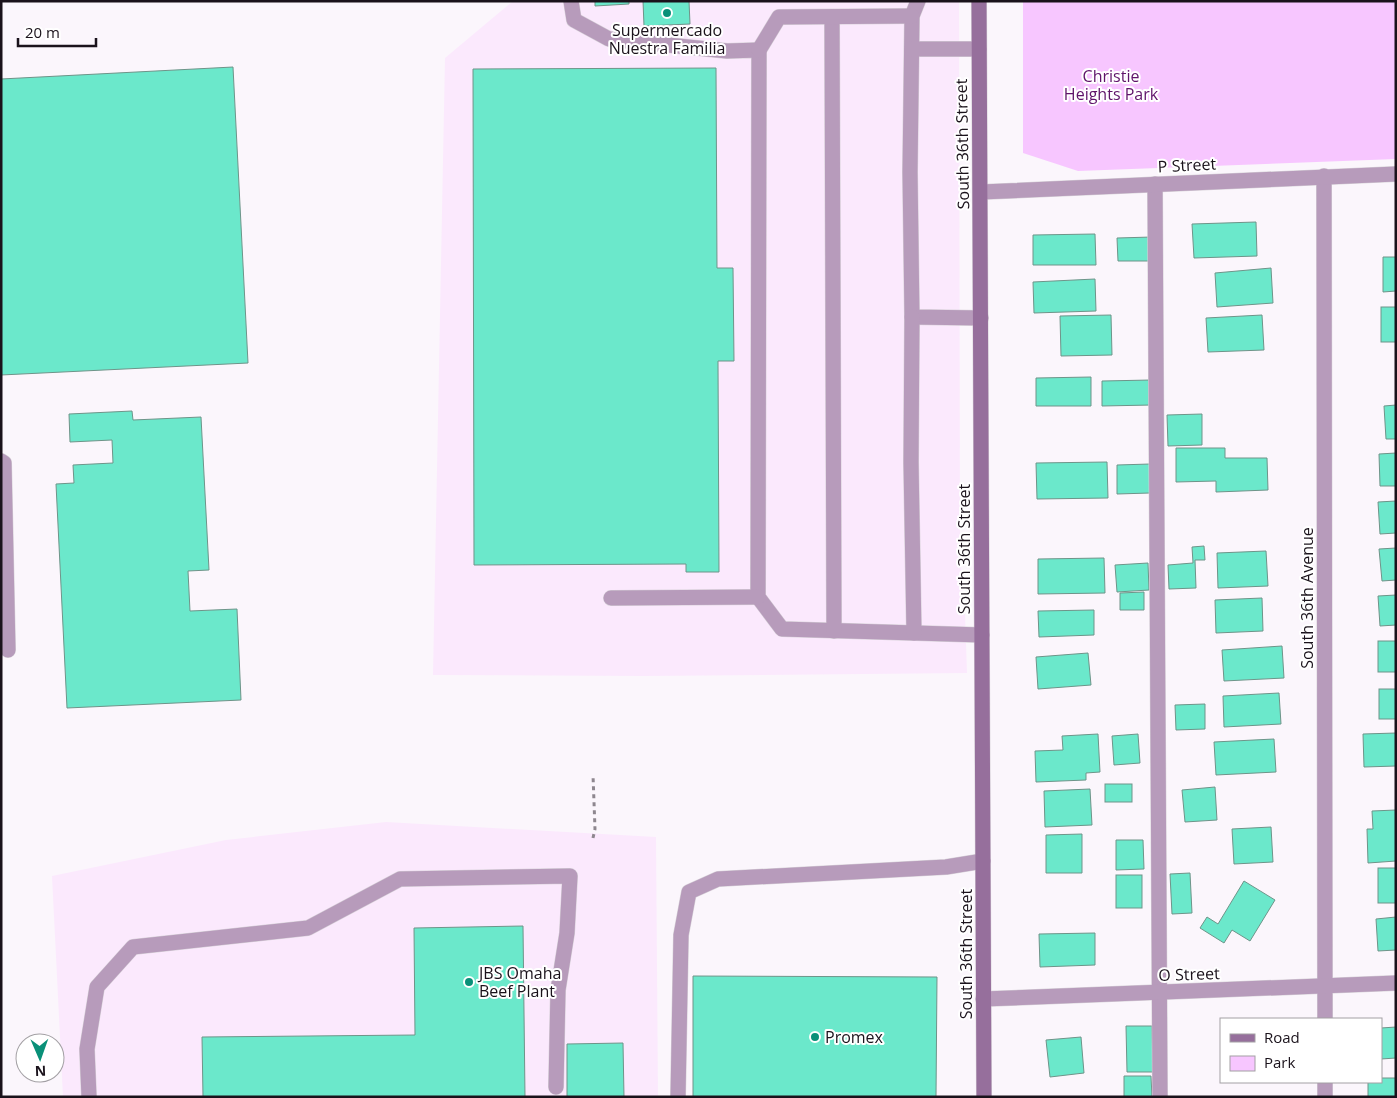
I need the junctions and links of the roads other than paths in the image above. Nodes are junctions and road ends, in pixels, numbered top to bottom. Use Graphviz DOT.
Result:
graph roads {
  1 [pos="571,1"];
  2 [pos="862,1"];
  3 [pos="918,1"];
  4 [pos="979,1"];
  5 [pos="912,16"];
  6 [pos="832,17"];
  7 [pos="862,17"];
  8 [pos="912,49"];
  9 [pos="979,49"];
  10 [pos="759,50"];
  11 [pos="1396,174"];
  12 [pos="1324,176"];
  13 [pos="1155,184"];
  14 [pos="981,192"];
  15 [pos="912,317"];
  16 [pos="981,318"];
  17 [pos="1,460"];
  18 [pos="758,597"];
  19 [pos="611,598"];
  20 [pos="834,631"];
  21 [pos="914,633"];
  22 [pos="982,635"];
  23 [pos="8,650"];
  24 [pos="983,861"];
  25 [pos="1396,983"];
  26 [pos="1325,986"];
  27 [pos="1159,992"];
  28 [pos="983,999"];
  29 [pos="1325,1018"];
  30 [pos="1325,1083"];
  31 [pos="556,1087"];
  32 [pos="89,1097"];
  33 [pos="678,1097"];
  34 [pos="984,1097"];
  35 [pos="1160,1097"];
  36 [pos="1325,1097"];
  1 -- 10 [label="street"];
  2 -- 7 [label="street"];
  3 -- 5 [label="street"];
  4 -- 9 [label="main road, South 36th Street"];
  5 -- 7 [label="street"];
  5 -- 8 [label="street"];
  6 -- 7 [label="street"];
  6 -- 10 [label="street"];
  6 -- 20 [label="street"];
  8 -- 9 [label="street"];
  8 -- 15 [label="street"];
  9 -- 14 [label="main road, South 36th Street"];
  10 -- 18 [label="street"];
  11 -- 12 [label="street, P Street"];
  12 -- 13 [label="street, P Street"];
  12 -- 26 [label="street, South 36th Avenue"];
  13 -- 14 [label="street, P Street"];
  13 -- 27 [label="street"];
  14 -- 16 [label="main road, South 36th Street"];
  15 -- 16 [label="street"];
  15 -- 21 [label="street"];
  16 -- 22 [label="main road, South 36th Street"];
  17 -- 23 [label="street"];
  18 -- 19 [label="street"];
  18 -- 20 [label="street"];
  20 -- 21 [label="street"];
  21 -- 22 [label="street"];
  22 -- 24 [label="main road, South 36th Street"];
  24 -- 28 [label="main road, South 36th Street"];
  24 -- 33 [label="street"];
  25 -- 26 [label="street, O Street"];
  26 -- 27 [label="street, O Street"];
  26 -- 29 [label="street, South 36th Avenue"];
  27 -- 28 [label="street, O Street"];
  27 -- 35 [label="street"];
  28 -- 34 [label="main road, South 36th Street"];
  30 -- 36 [label="street"];
  31 -- 32 [label="street"];
}
